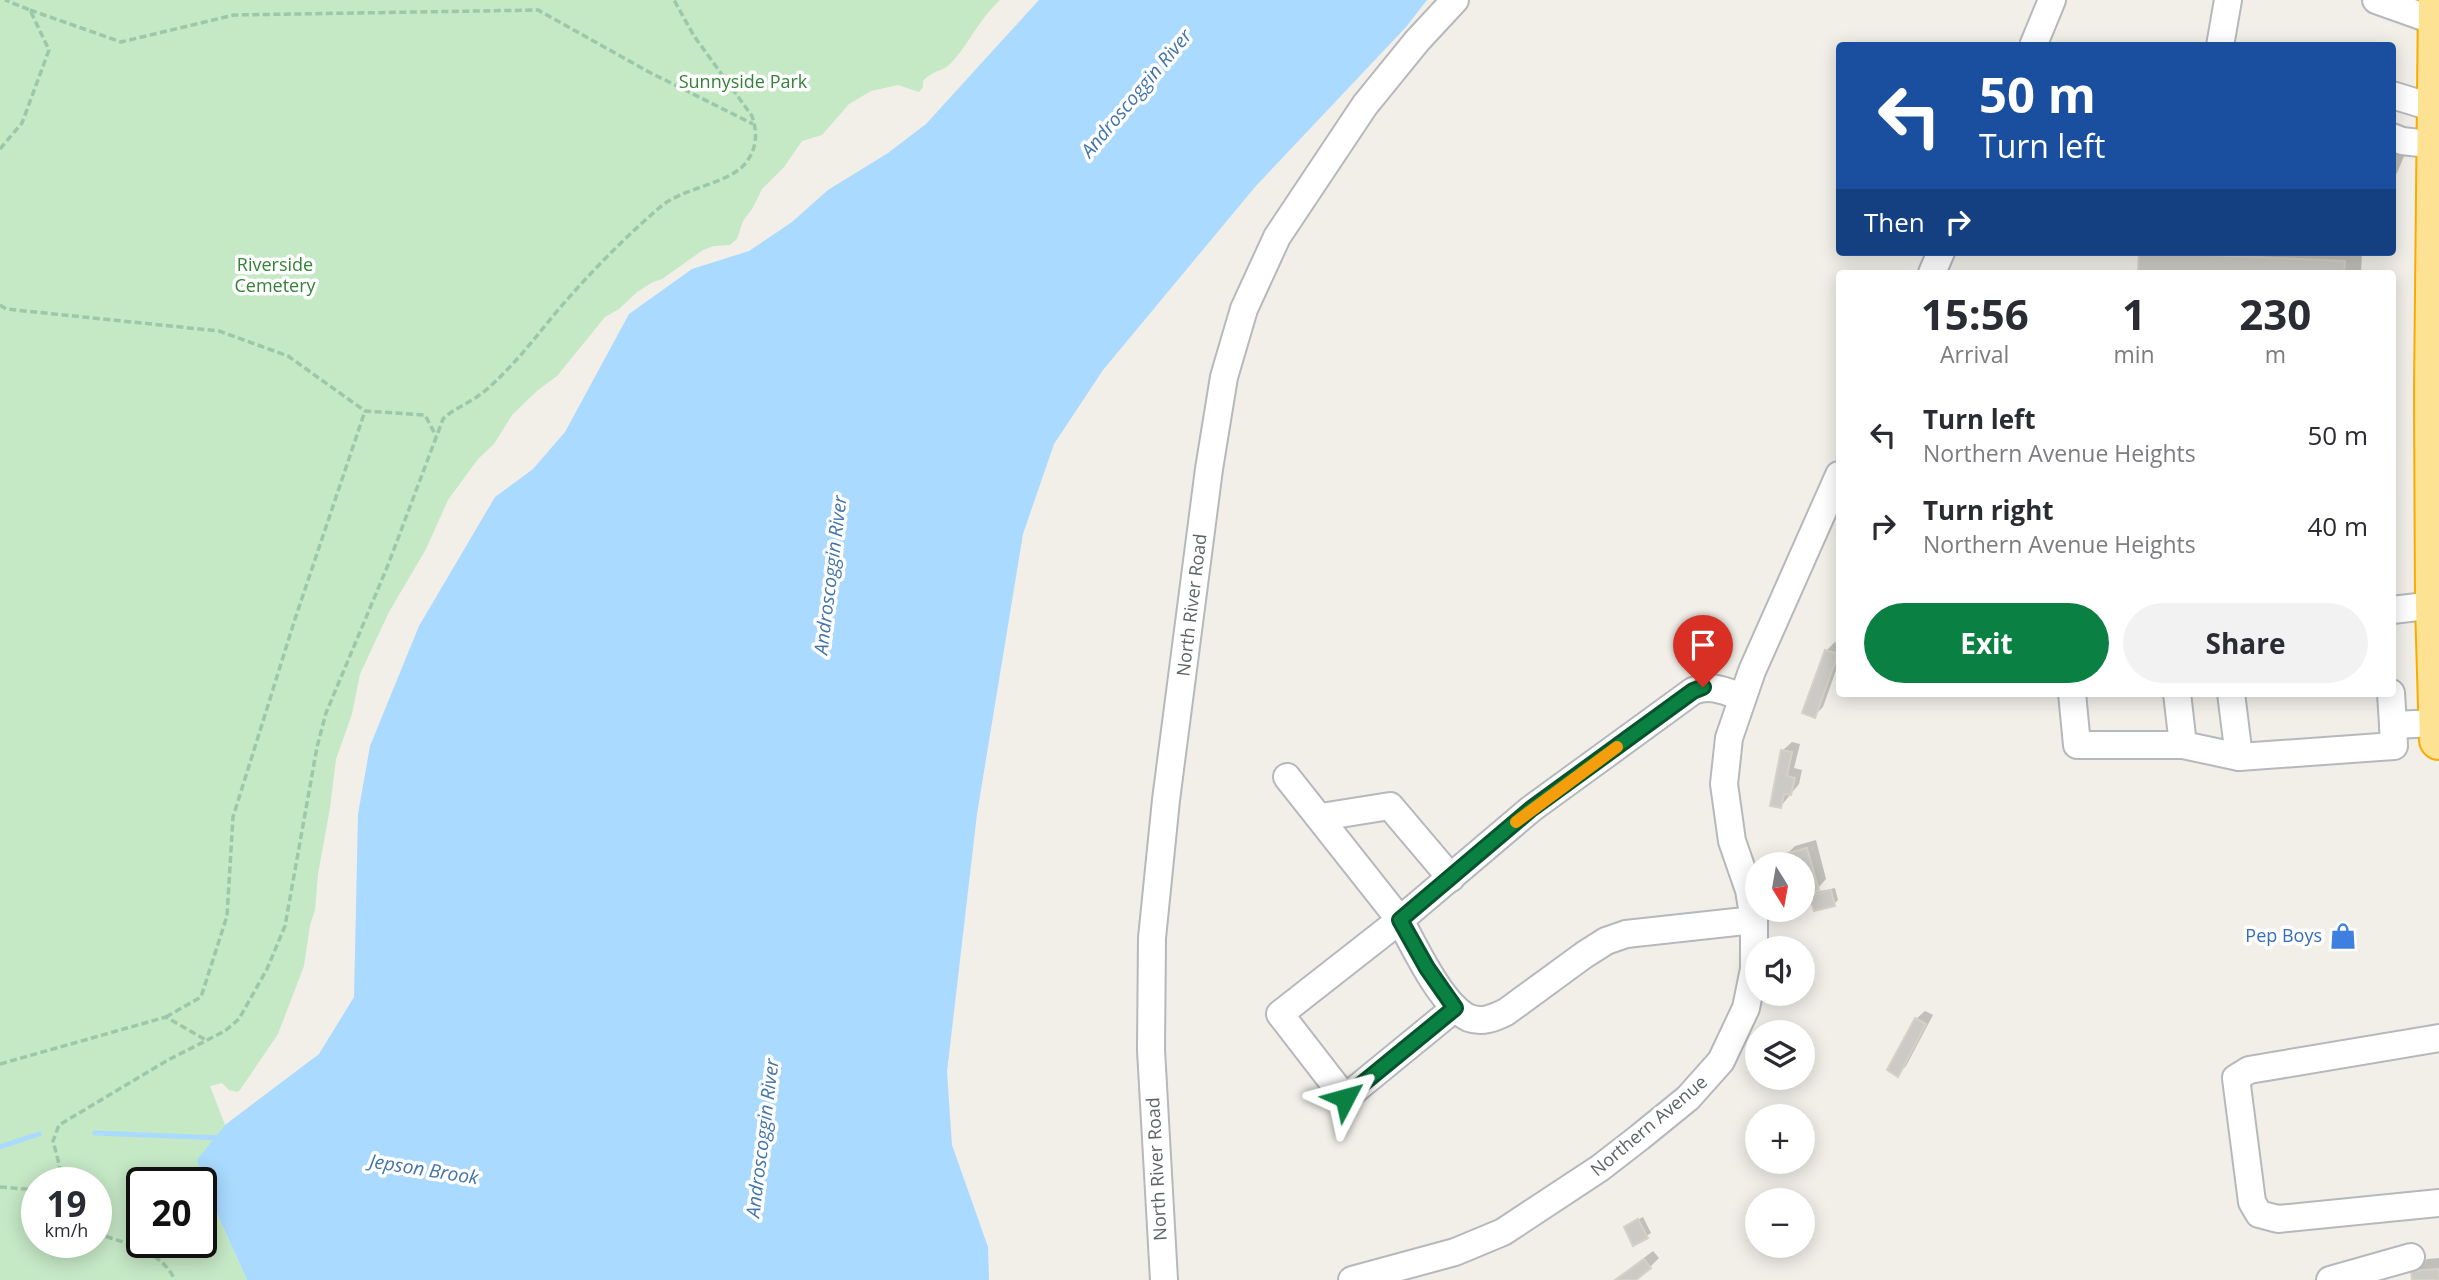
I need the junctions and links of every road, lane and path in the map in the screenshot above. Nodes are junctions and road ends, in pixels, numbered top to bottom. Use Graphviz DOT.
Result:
graph roads {
  1 [pos="5,0"];
  2 [pos="674,0"];
  3 [pos="1455,0"];
  4 [pos="2052,0"];
  5 [pos="2228,0"];
  6 [pos="2376,0"];
  7 [pos="30,10"];
  8 [pos="2438,32"];
  9 [pos="2035,42"];
  10 [pos="2221,42"];
  11 [pos="2396,98"];
  12 [pos="2396,110"];
  13 [pos="755,124"];
  14 [pos="2437,124"];
  15 [pos="2396,139"];
  16 [pos="0,149"];
  17 [pos="0,305"];
  18 [pos="365,411"];
  19 [pos="436,437"];
  20 [pos="2437,479"];
  21 [pos="1836,482"];
  22 [pos="2435,605"];
  23 [pos="2396,610"];
  24 [pos="1742,697"];
  25 [pos="2072,697"];
  26 [pos="2177,697"];
  27 [pos="2232,697"];
  28 [pos="2391,697"];
  29 [pos="2438,717"];
  30 [pos="2393,726"];
  31 [pos="2183,745"];
  32 [pos="2239,757"];
  33 [pos="1287,777"];
  34 [pos="1321,817"];
  35 [pos="1451,877"];
  36 [pos="1745,878"];
  37 [pos="1400,920"];
  38 [pos="1745,921"];
  39 [pos="1754,922"];
  40 [pos="1455,1008"];
  41 [pos="166,1017"];
  42 [pos="2439,1038"];
  43 [pos="206,1041"];
  44 [pos="0,1064"];
  45 [pos="59,1166"];
  46 [pos="0,1187"];
  47 [pos="21,1189"];
  48 [pos="2439,1203"];
  49 [pos="112,1239"];
  50 [pos="2411,1257"];
  51 [pos="175,1280"];
  52 [pos="1164,1280"];
  53 [pos="1352,1280"];
  54 [pos="2330,1280"];
  1 -- 7 [label="path"];
  2 -- 13 [label="path"];
  3 -- 52 [label="street, North River Road"];
  4 -- 9 [label="street"];
  5 -- 10 [label="street"];
  6 -- 8 [label="street"];
  7 -- 13 [label="path"];
  7 -- 16 [label="path"];
  8 -- 14 [label="highway"];
  11 -- 14 [label="street"];
  12 -- 14 [label="street"];
  13 -- 19 [label="path"];
  14 -- 15 [label="street"];
  14 -- 20 [label="highway"];
  17 -- 18 [label="path"];
  18 -- 19 [label="path"];
  18 -- 41 [label="path"];
  19 -- 43 [label="path"];
  20 -- 22 [label="highway"];
  21 -- 24 [label="street, Northern Avenue"];
  22 -- 23 [label="street"];
  22 -- 29 [label="highway"];
  24 -- 35 [label="street"];
  24 -- 36 [label="street, Northern Avenue"];
  25 -- 31 [label="street"];
  26 -- 31 [label="street"];
  27 -- 32 [label="street"];
  28 -- 30 [label="street"];
  29 -- 30 [label="street"];
  30 -- 32 [label="street"];
  31 -- 32 [label="street"];
  33 -- 34 [label="street"];
  34 -- 35 [label="street"];
  34 -- 37 [label="street"];
  35 -- 37 [label="street"];
  37 -- 40 [label="street"];
  37 -- 40 [label="street"];
  38 -- 40 [label="street"];
  39 -- 53 [label="street, Northern Avenue"];
  41 -- 43 [label="path"];
  41 -- 44 [label="path"];
  42 -- 48 [label="street"];
  43 -- 45 [label="path"];
  46 -- 47 [label="path"];
  49 -- 51 [label="path"];
  50 -- 54 [label="street"];
}
